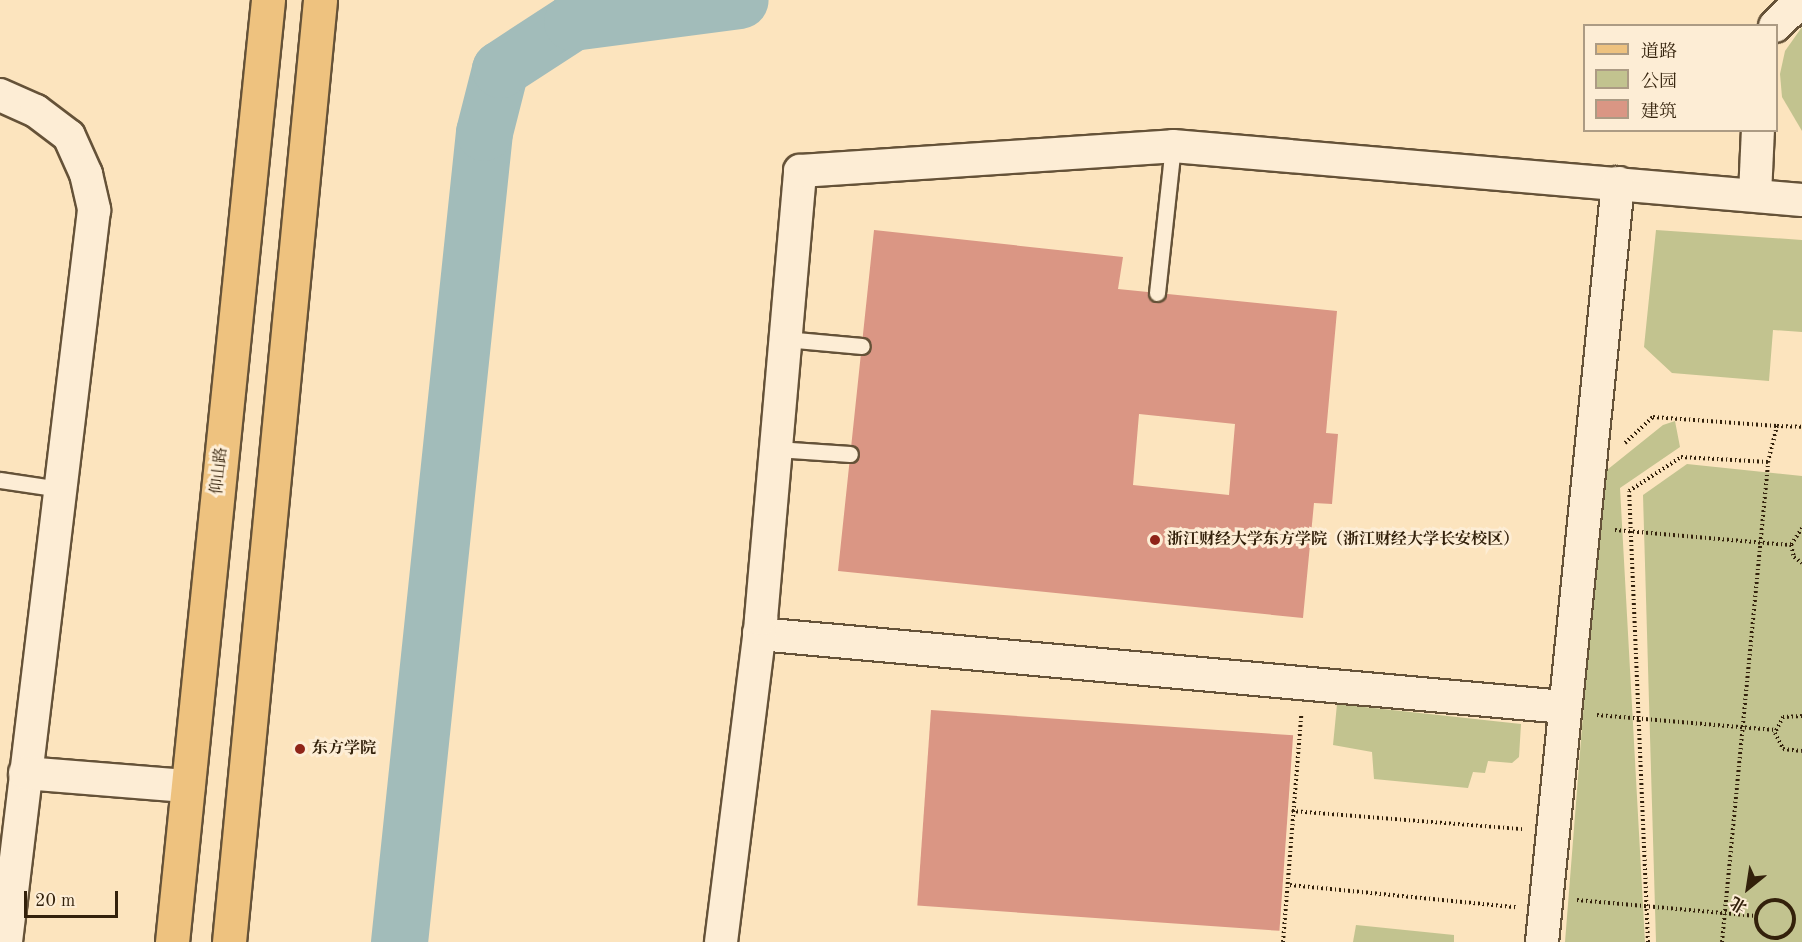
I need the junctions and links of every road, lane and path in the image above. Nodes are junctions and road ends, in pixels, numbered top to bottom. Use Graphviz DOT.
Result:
graph roads {
  1 [pos="268,0"];
  2 [pos="320,0"];
  3 [pos="334,0"];
  4 [pos="1802,0"];
  5 [pos="1777,24"];
  6 [pos="314,59"];
  7 [pos="0,95"];
  8 [pos="1758,132"];
  9 [pos="1173,146"];
  10 [pos="1618,183"];
  11 [pos="1755,195"];
  12 [pos="1802,200"];
  13 [pos="1157,293"];
  14 [pos="785,339"];
  15 [pos="862,346"];
  16 [pos="1802,427"];
  17 [pos="776,449"];
  18 [pos="850,454"];
  19 [pos="1768,462"];
  20 [pos="0,480"];
  21 [pos="60,489"];
  22 [pos="1584,527"];
  23 [pos="1802,528"];
  24 [pos="1630,531"];
  25 [pos="1761,543"];
  26 [pos="1791,545"];
  27 [pos="1802,563"];
  28 [pos="759,634"];
  29 [pos="1304,683"];
  30 [pos="1575,710"];
  31 [pos="1802,716"];
  32 [pos="1638,718"];
  33 [pos="1743,727"];
  34 [pos="1775,730"];
  35 [pos="1802,751"];
  36 [pos="25,773"];
  37 [pos="188,786"];
  38 [pos="1292,811"];
  39 [pos="1553,831"];
  40 [pos="1290,885"];
  41 [pos="1558,905"];
  42 [pos="1646,906"];
  43 [pos="1725,914"];
  44 [pos="1756,916"];
  45 [pos="1794,920"];
  46 [pos="1802,921"];
  47 [pos="6,942"];
  48 [pos="172,942"];
  49 [pos="229,942"];
  50 [pos="721,942"];
  51 [pos="1283,942"];
  52 [pos="1542,942"];
  53 [pos="1648,942"];
  54 [pos="1722,942"];
  1 -- 37 [label="main road, 仰山路"];
  2 -- 6 [label="main road"];
  3 -- 6 [label="main road"];
  4 -- 5 [label="street"];
  6 -- 49 [label="main road"];
  7 -- 21 [label="street"];
  8 -- 11 [label="street"];
  9 -- 10 [label="street"];
  9 -- 13 [label="lane"];
  9 -- 14 [label="street"];
  10 -- 11 [label="street"];
  10 -- 22 [label="street"];
  11 -- 12 [label="street"];
  14 -- 15 [label="lane"];
  14 -- 17 [label="street"];
  16 -- 19 [label="path"];
  17 -- 18 [label="lane"];
  17 -- 28 [label="street"];
  19 -- 24 [label="path"];
  19 -- 25 [label="path"];
  20 -- 21 [label="lane"];
  21 -- 36 [label="street"];
  22 -- 24 [label="path"];
  22 -- 30 [label="street"];
  23 -- 26 [label="path"];
  24 -- 25 [label="path"];
  24 -- 32 [label="path"];
  25 -- 26 [label="path"];
  25 -- 33 [label="path"];
  26 -- 27 [label="path"];
  28 -- 29 [label="street"];
  28 -- 50 [label="street"];
  29 -- 30 [label="street"];
  29 -- 38 [label="path"];
  30 -- 32 [label="path"];
  30 -- 39 [label="street"];
  31 -- 34 [label="path"];
  32 -- 33 [label="path"];
  32 -- 42 [label="path"];
  33 -- 34 [label="path"];
  33 -- 43 [label="path"];
  34 -- 35 [label="path"];
  36 -- 37 [label="street"];
  36 -- 47 [label="street"];
  37 -- 48 [label="main road, 仰山路"];
  38 -- 39 [label="path"];
  38 -- 40 [label="path"];
  39 -- 41 [label="street"];
  40 -- 41 [label="path"];
  40 -- 51 [label="path"];
  41 -- 42 [label="path"];
  41 -- 52 [label="street"];
  42 -- 43 [label="path"];
  42 -- 53 [label="path"];
  43 -- 44 [label="path"];
  43 -- 54 [label="path"];
  44 -- 45 [label="path"];
  44 -- 45 [label="path"];
  45 -- 46 [label="path"];
}
